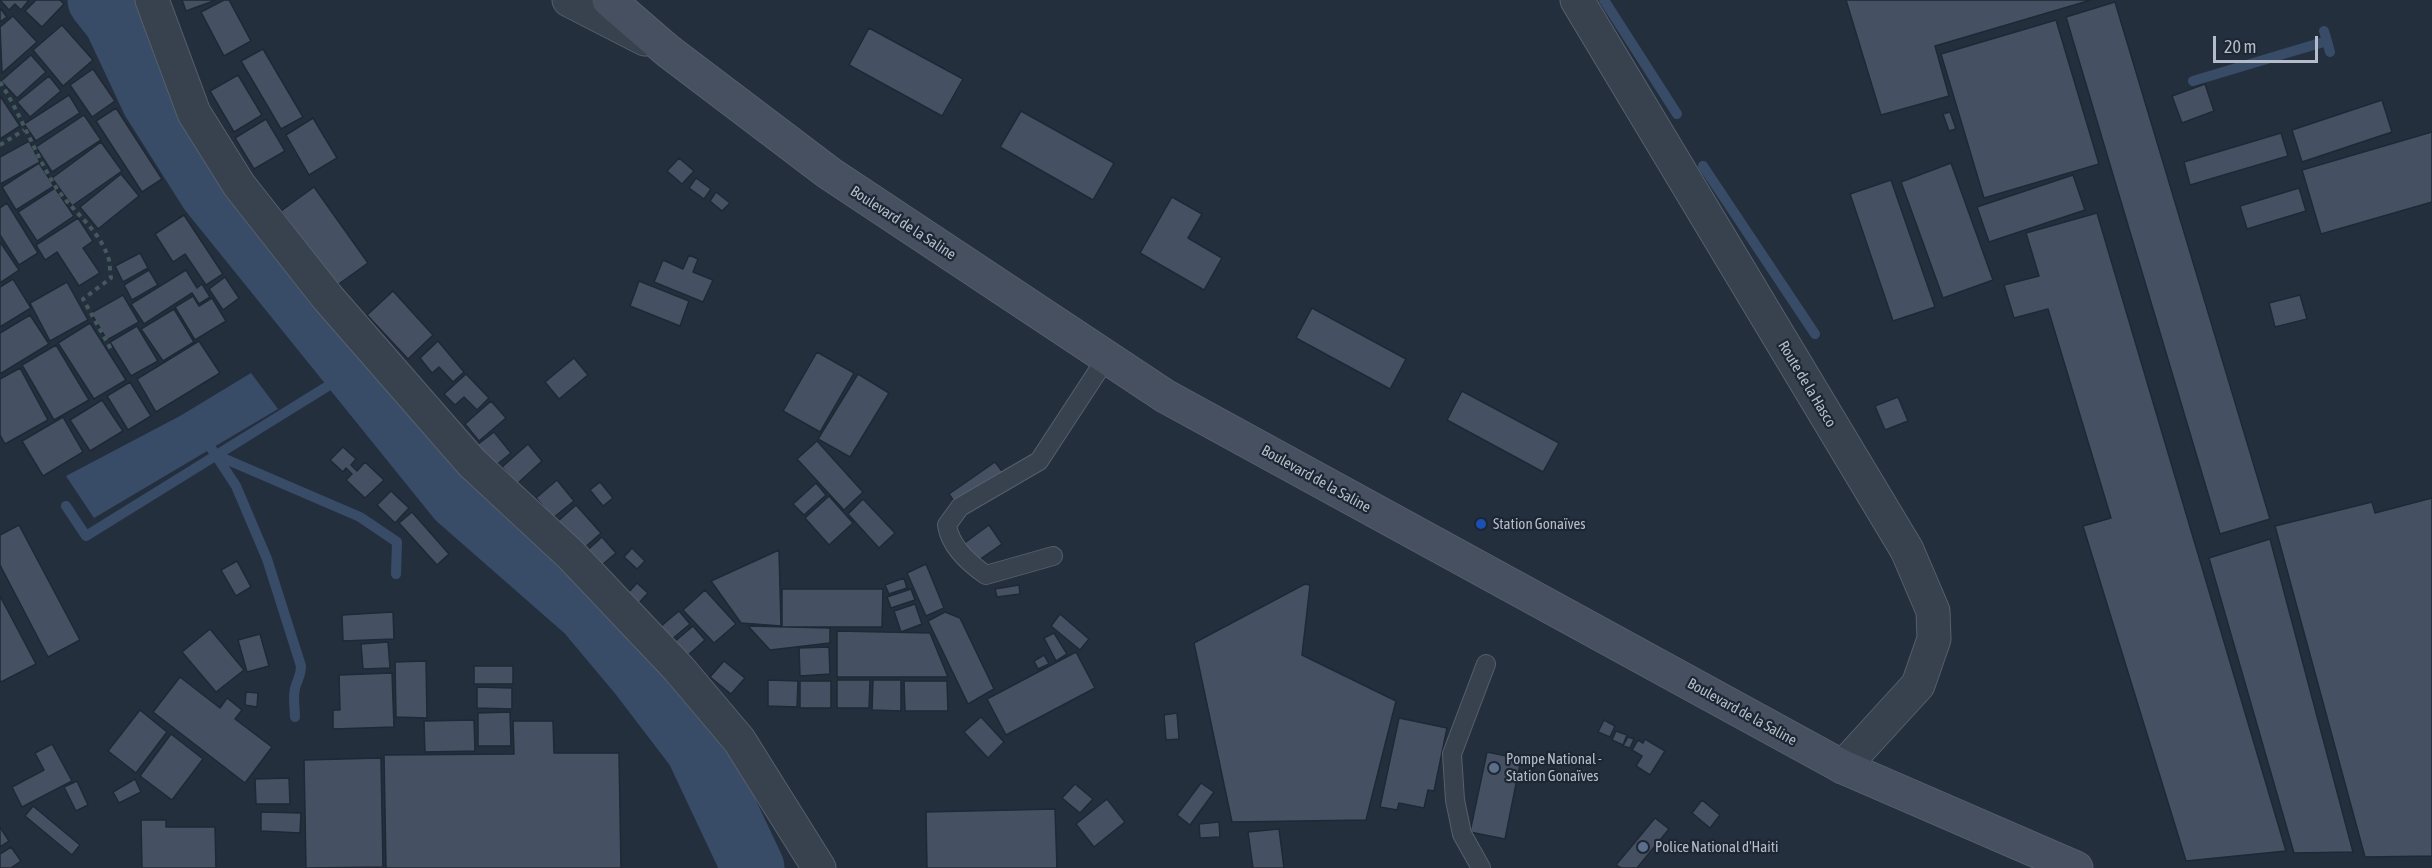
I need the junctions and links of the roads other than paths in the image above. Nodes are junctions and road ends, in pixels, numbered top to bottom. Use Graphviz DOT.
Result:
graph roads {
  1 [pos="152,0"];
  2 [pos="569,0"];
  3 [pos="609,0"];
  4 [pos="1577,0"];
  5 [pos="668,51"];
  6 [pos="1107,357"];
  7 [pos="1053,556"];
  8 [pos="1486,664"];
  9 [pos="1843,767"];
  10 [pos="819,868"];
  11 [pos="1481,868"];
  12 [pos="2076,868"];
  1 -- 10 [label="street"];
  2 -- 5 [label="street"];
  3 -- 5 [label="main road, Boulevard de la Saline"];
  4 -- 9 [label="street, Route de la Hasco"];
  5 -- 6 [label="main road, Boulevard de la Saline"];
  6 -- 7 [label="lane"];
  6 -- 9 [label="main road, Boulevard de la Saline"];
  8 -- 11 [label="lane"];
  9 -- 12 [label="main road, Boulevard de la Saline"];
}
